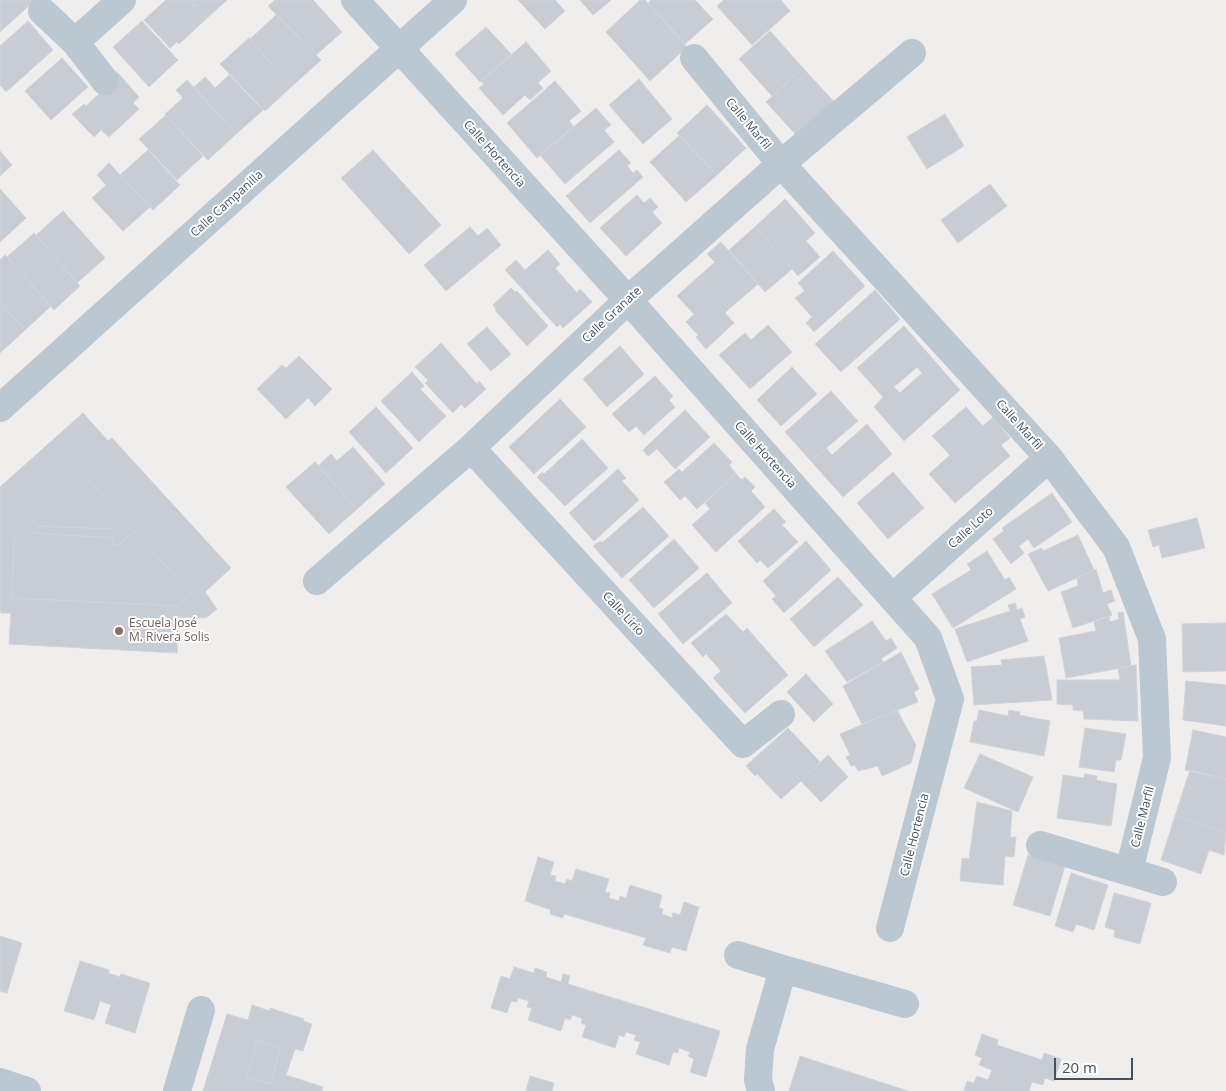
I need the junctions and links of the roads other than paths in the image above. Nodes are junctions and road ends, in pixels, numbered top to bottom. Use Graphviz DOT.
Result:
graph roads {
  1 [pos="122,0"];
  2 [pos="355,0"];
  3 [pos="454,0"];
  4 [pos="42,11"];
  5 [pos="74,42"];
  6 [pos="399,49"];
  7 [pos="912,54"];
  8 [pos="694,58"];
  9 [pos="105,81"];
  10 [pos="781,164"];
  11 [pos="628,300"];
  12 [pos="0,408"];
  13 [pos="471,448"];
  14 [pos="1049,458"];
  15 [pos="317,581"];
  16 [pos="892,598"];
  17 [pos="781,714"];
  18 [pos="1040,845"];
  19 [pos="1129,871"];
  20 [pos="1163,882"];
  21 [pos="890,928"];
  22 [pos="738,955"];
  23 [pos="783,968"];
  24 [pos="905,1004"];
  25 [pos="201,1010"];
  26 [pos="0,1082"];
  27 [pos="27,1091"];
  28 [pos="176,1091"];
  29 [pos="761,1091"];
  1 -- 5 [label="street"];
  2 -- 6 [label="street, Calle Hortencia"];
  3 -- 6 [label="street, Calle Campanilla"];
  4 -- 5 [label="street"];
  5 -- 9 [label="street"];
  6 -- 11 [label="street, Calle Hortencia"];
  6 -- 12 [label="street, Calle Campanilla"];
  7 -- 10 [label="street, Calle Granate"];
  8 -- 10 [label="street, Calle Marfil"];
  10 -- 11 [label="street, Calle Granate"];
  10 -- 14 [label="street, Calle Marfil"];
  11 -- 13 [label="street, Calle Granate"];
  11 -- 16 [label="street, Calle Hortencia"];
  13 -- 15 [label="street, Calle Granate"];
  13 -- 17 [label="street, Calle Lirio"];
  14 -- 16 [label="street, Calle Loto"];
  14 -- 19 [label="street, Calle Marfil"];
  16 -- 21 [label="street, Calle Hortencia"];
  18 -- 19 [label="street"];
  19 -- 20 [label="street"];
  22 -- 23 [label="street"];
  23 -- 24 [label="street"];
  23 -- 29 [label="street"];
  25 -- 28 [label="street"];
  26 -- 27 [label="street"];
}
